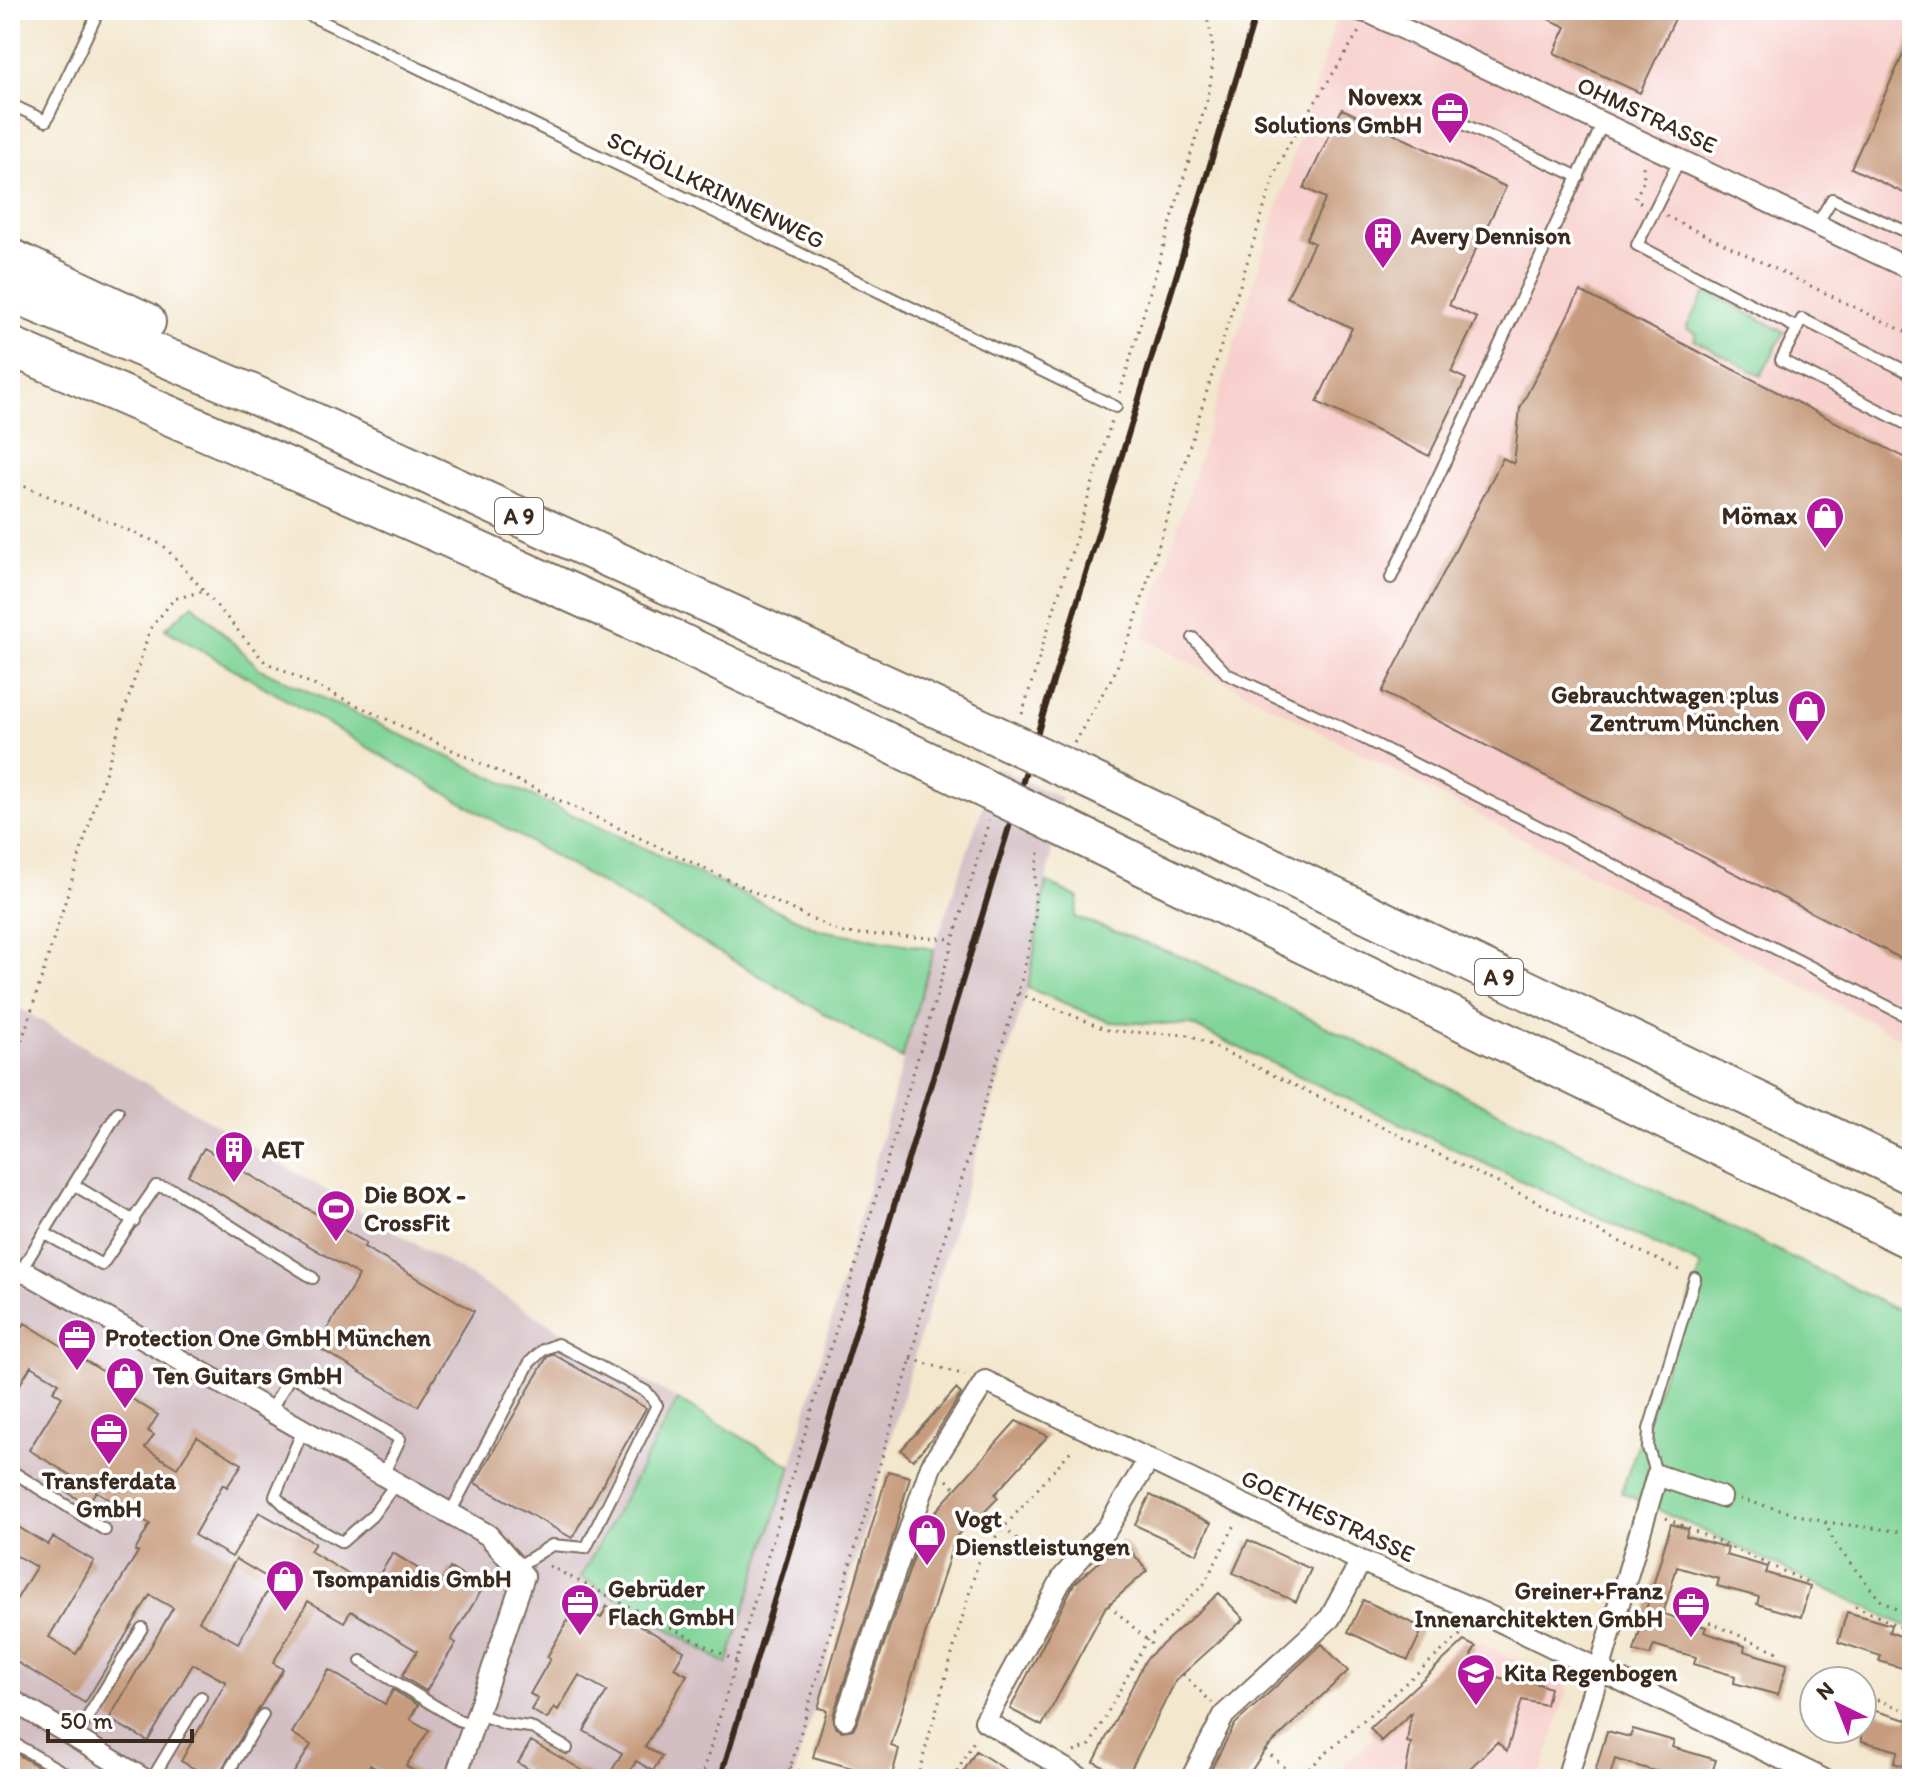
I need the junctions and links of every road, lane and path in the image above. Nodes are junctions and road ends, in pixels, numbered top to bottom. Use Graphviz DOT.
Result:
graph roads {
  1 [pos="99,10"];
  2 [pos="299,10"];
  3 [pos="1205,10"];
  4 [pos="1364,12"];
  5 [pos="10,104"];
  6 [pos="1452,119"];
  7 [pos="1603,123"];
  8 [pos="1640,141"];
  9 [pos="1680,159"];
  10 [pos="1579,177"];
  11 [pos="1654,210"];
  12 [pos="1817,224"];
  13 [pos="1912,234"];
  14 [pos="10,258"];
  15 [pos="1912,270"];
  16 [pos="10,292"];
  17 [pos="1797,328"];
  18 [pos="1912,335"];
  19 [pos="10,346"];
  20 [pos="10,355"];
  21 [pos="172,359"];
  22 [pos="64,370"];
  23 [pos="1912,374"];
  24 [pos="1116,407"];
  25 [pos="1912,427"];
  26 [pos="10,480"];
  27 [pos="1391,578"];
  28 [pos="204,591"];
  29 [pos="1193,638"];
  30 [pos="1006,730"];
  31 [pos="1080,761"];
  32 [pos="984,801"];
  33 [pos="1054,836"];
  34 [pos="953,939"];
  35 [pos="1018,993"];
  36 [pos="1912,1019"];
  37 [pos="10,1079"];
  38 [pos="118,1112"];
  39 [pos="1912,1175"];
  40 [pos="74,1185"];
  41 [pos="134,1221"];
  42 [pos="44,1233"];
  43 [pos="1912,1240"];
  44 [pos="15,1271"];
  45 [pos="313,1278"];
  46 [pos="1695,1278"];
  47 [pos="911,1359"];
  48 [pos="985,1381"];
  49 [pos="270,1411"];
  50 [pos="303,1430"];
  51 [pos="1087,1431"];
  52 [pos="1149,1459"];
  53 [pos="10,1470"];
  54 [pos="1657,1475"];
  55 [pos="390,1479"];
  56 [pos="1721,1497"];
  57 [pos="1244,1507"];
  58 [pos="1648,1510"];
  59 [pos="450,1513"];
  60 [pos="984,1513"];
  61 [pos="1825,1522"];
  62 [pos="1002,1529"];
  63 [pos="105,1530"];
  64 [pos="1912,1533"];
  65 [pos="1361,1561"];
  66 [pos="525,1563"];
  67 [pos="1072,1569"];
  68 [pos="1807,1582"];
  69 [pos="1625,1586"];
  70 [pos="1109,1605"];
  71 [pos="1855,1606"];
  72 [pos="1485,1614"];
  73 [pos="1912,1618"];
  74 [pos="142,1628"];
  75 [pos="1912,1632"];
  76 [pos="1147,1640"];
  77 [pos="1157,1649"];
  78 [pos="1778,1652"];
  79 [pos="361,1661"];
  80 [pos="738,1662"];
  81 [pos="1600,1671"];
  82 [pos="1183,1674"];
  83 [pos="201,1697"];
  84 [pos="10,1699"];
  85 [pos="1878,1700"];
  86 [pos="1912,1713"];
  87 [pos="263,1715"];
  88 [pos="1224,1715"];
  89 [pos="845,1719"];
  90 [pos="476,1720"];
  91 [pos="985,1721"];
  92 [pos="75,1738"];
  93 [pos="10,1741"];
  94 [pos="567,1748"];
  95 [pos="1265,1750"];
  96 [pos="790,1767"];
  97 [pos="1073,1774"];
  98 [pos="75,1779"];
  99 [pos="144,1779"];
  100 [pos="152,1779"];
  101 [pos="224,1779"];
  102 [pos="455,1779"];
  103 [pos="701,1779"];
  104 [pos="787,1779"];
  105 [pos="819,1779"];
  106 [pos="917,1779"];
  107 [pos="953,1779"];
  108 [pos="1191,1779"];
  109 [pos="1298,1779"];
  110 [pos="1567,1779"];
  111 [pos="1823,1779"];
  1 -- 5 [label="lane"];
  2 -- 24 [label="lane, SCHÖLLKRINNENWEG"];
  3 -- 24 [label="path"];
  4 -- 7 [label="street, OHMSTRASSE"];
  4 -- 31 [label="path"];
  6 -- 10 [label="lane"];
  7 -- 8 [label="street, OHMSTRASSE"];
  7 -- 10 [label="lane"];
  8 -- 9 [label="street, OHMSTRASSE"];
  8 -- 11 [label="path"];
  9 -- 11 [label="lane"];
  9 -- 12 [label="street, OHMSTRASSE"];
  10 -- 27 [label="lane"];
  11 -- 17 [label="lane"];
  11 -- 18 [label="path"];
  12 -- 13 [label="lane"];
  12 -- 15 [label="street, OHMSTRASSE"];
  14 -- 21 [label="highway"];
  16 -- 21 [label="highway, A 9"];
  17 -- 23 [label="lane"];
  17 -- 25 [label="lane"];
  19 -- 22 [label="highway, A 9"];
  20 -- 22 [label="highway"];
  21 -- 30 [label="highway, A 9"];
  22 -- 32 [label="highway, A 9"];
  24 -- 30 [label="path"];
  26 -- 28 [label="path"];
  28 -- 34 [label="path"];
  28 -- 37 [label="path"];
  29 -- 36 [label="lane"];
  30 -- 31 [label="highway, A 9, bridge"];
  31 -- 39 [label="highway, A 9"];
  32 -- 33 [label="highway, A 9, bridge"];
  32 -- 34 [label="path"];
  33 -- 35 [label="path"];
  33 -- 43 [label="highway, A 9"];
  34 -- 80 [label="path"];
  35 -- 46 [label="path"];
  35 -- 47 [label="path"];
  38 -- 40 [label="lane"];
  40 -- 41 [label="lane"];
  40 -- 42 [label="lane"];
  41 -- 42 [label="lane"];
  41 -- 45 [label="lane"];
  42 -- 44 [label="lane"];
  44 -- 49 [label="street"];
  46 -- 54 [label="lane"];
  47 -- 48 [label="path"];
  47 -- 96 [label="path"];
  48 -- 51 [label="street, GOETHESTRASSE"];
  48 -- 89 [label="street"];
  49 -- 50 [label="street"];
  49 -- 55 [label="lane"];
  50 -- 55 [label="street"];
  50 -- 55 [label="lane"];
  51 -- 52 [label="street, GOETHESTRASSE"];
  51 -- 62 [label="path"];
  52 -- 57 [label="street, GOETHESTRASSE"];
  52 -- 67 [label="street"];
  53 -- 63 [label="lane"];
  54 -- 56 [label="street"];
  54 -- 58 [label="street"];
  55 -- 59 [label="street"];
  56 -- 61 [label="path"];
  57 -- 65 [label="street, GOETHESTRASSE"];
  57 -- 76 [label="path"];
  58 -- 68 [label="path"];
  58 -- 69 [label="street"];
  59 -- 66 [label="street"];
  59 -- 66 [label="lane"];
  60 -- 62 [label="path"];
  61 -- 64 [label="path"];
  61 -- 73 [label="path"];
  62 -- 67 [label="path"];
  62 -- 106 [label="path"];
  65 -- 72 [label="street, GOETHESTRASSE"];
  65 -- 88 [label="street"];
  66 -- 80 [label="path"];
  66 -- 90 [label="street"];
  67 -- 91 [label="street"];
  69 -- 78 [label="path"];
  69 -- 81 [label="street"];
  70 -- 76 [label="path"];
  71 -- 75 [label="path"];
  72 -- 81 [label="street, GOETHESTRASSE"];
  72 -- 109 [label="path"];
  74 -- 92 [label="lane"];
  76 -- 77 [label="path"];
  76 -- 97 [label="path"];
  79 -- 90 [label="lane"];
  80 -- 103 [label="path"];
  81 -- 110 [label="street"];
  81 -- 111 [label="street, GOETHESTRASSE"];
  82 -- 88 [label="path"];
  83 -- 100 [label="lane"];
  84 -- 92 [label="street"];
  85 -- 86 [label="path"];
  87 -- 101 [label="lane"];
  88 -- 108 [label="street"];
  90 -- 94 [label="lane"];
  90 -- 102 [label="street"];
  91 -- 97 [label="street"];
  91 -- 107 [label="path"];
  92 -- 99 [label="street"];
  93 -- 98 [label="lane"];
  95 -- 109 [label="path"];
  96 -- 104 [label="path"];
  96 -- 105 [label="path"];
}
